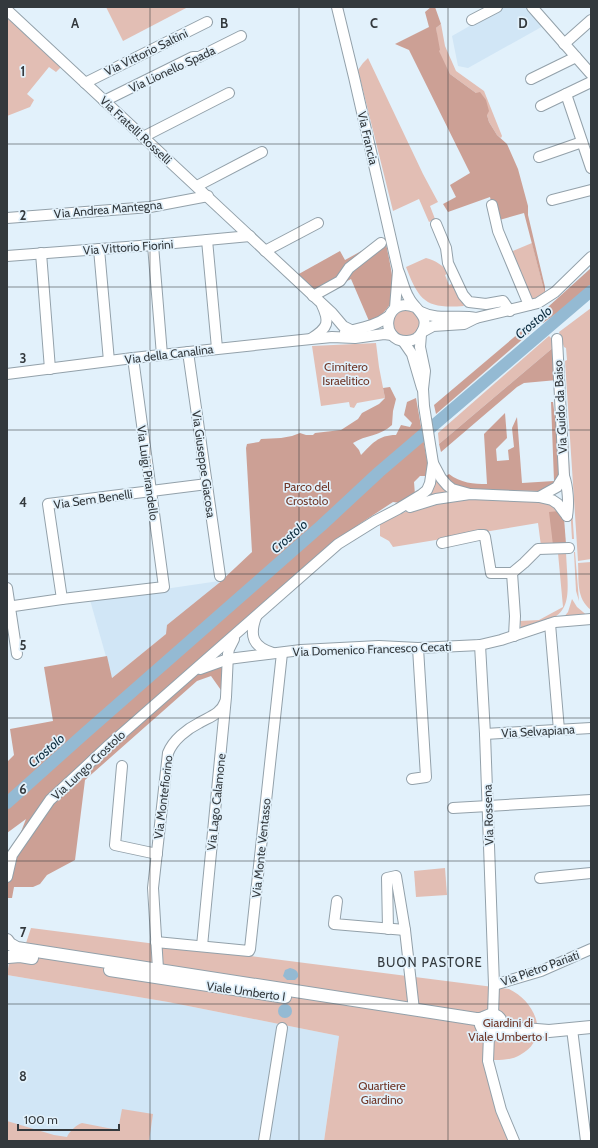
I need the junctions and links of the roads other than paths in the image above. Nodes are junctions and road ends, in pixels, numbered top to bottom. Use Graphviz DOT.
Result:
graph roads {
  1 [pos="337,7"];
  2 [pos="497,7"];
  3 [pos="532,7"];
  4 [pos="7,10"];
  5 [pos="472,20"];
  6 [pos="591,20"];
  7 [pos="207,22"];
  8 [pos="241,36"];
  9 [pos="564,44"];
  10 [pos="576,57"];
  11 [pos="591,74"];
  12 [pos="532,79"];
  13 [pos="86,82"];
  14 [pos="591,82"];
  15 [pos="229,93"];
  16 [pos="566,94"];
  17 [pos="104,101"];
  18 [pos="541,106"];
  19 [pos="143,137"];
  20 [pos="582,142"];
  21 [pos="262,152"];
  22 [pos="539,157"];
  23 [pos="591,168"];
  24 [pos="197,186"];
  25 [pos="591,190"];
  26 [pos="208,196"];
  27 [pos="552,200"];
  28 [pos="492,205"];
  29 [pos="7,218"];
  30 [pos="318,223"];
  31 [pos="436,224"];
  32 [pos="250,236"];
  33 [pos="208,240"];
  34 [pos="381,243"];
  35 [pos="153,245"];
  36 [pos="99,249"];
  37 [pos="265,251"];
  38 [pos="41,253"];
  39 [pos="7,256"];
  40 [pos="591,257"];
  41 [pos="398,270"];
  42 [pos="313,296"];
  43 [pos="321,303"];
  44 [pos="529,305"];
  45 [pos="418,309"];
  46 [pos="510,310"];
  47 [pos="392,312"];
  48 [pos="476,318"];
  49 [pos="351,330"];
  50 [pos="422,333"];
  51 [pos="392,335"];
  52 [pos="332,337"];
  53 [pos="311,339"];
  54 [pos="557,339"];
  55 [pos="402,341"];
  56 [pos="217,348"];
  57 [pos="188,352"];
  58 [pos="162,355"];
  59 [pos="133,358"];
  60 [pos="108,361"];
  61 [pos="50,368"];
  62 [pos="7,374"];
  63 [pos="423,390"];
  64 [pos="432,460"];
  65 [pos="564,476"];
  66 [pos="207,484"];
  67 [pos="151,491"];
  68 [pos="470,494"];
  69 [pos="539,497"];
  70 [pos="398,510"];
  71 [pos="567,516"];
  72 [pos="442,543"];
  73 [pos="569,548"];
  74 [pos="512,573"];
  75 [pos="220,576"];
  76 [pos="7,588"];
  77 [pos="62,599"];
  78 [pos="8,607"];
  79 [pos="256,617"];
  80 [pos="591,619"];
  81 [pos="550,624"];
  82 [pos="238,632"];
  83 [pos="514,636"];
  84 [pos="480,645"];
  85 [pos="418,648"];
  86 [pos="279,653"];
  87 [pos="17,654"];
  88 [pos="228,659"];
  89 [pos="193,672"];
  90 [pos="226,697"];
  91 [pos="591,728"];
  92 [pos="559,730"];
  93 [pos="485,734"];
  94 [pos="122,766"];
  95 [pos="412,779"];
  96 [pos="591,800"];
  97 [pos="487,805"];
  98 [pos="453,808"];
  99 [pos="156,854"];
  100 [pos="591,874"];
  101 [pos="7,877"];
  102 [pos="540,878"];
  103 [pos="337,901"];
  104 [pos="388,929"];
  105 [pos="405,930"];
  106 [pos="9,942"];
  107 [pos="156,942"];
  108 [pos="202,946"];
  109 [pos="591,949"];
  110 [pos="7,957"];
  111 [pos="158,969"];
  112 [pos="494,985"];
  113 [pos="414,1010"];
  114 [pos="491,1025"];
  115 [pos="591,1027"];
  116 [pos="282,1028"];
  117 [pos="572,1029"];
  118 [pos="264,1141"];
  119 [pos="514,1141"];
  120 [pos="586,1141"];
  1 -- 41 [label="street, Via Francia"];
  2 -- 5 [label="street"];
  3 -- 9 [label="street"];
  4 -- 13 [label="street, Via Fratelli Rosselli"];
  6 -- 9 [label="street"];
  7 -- 13 [label="street, Via Vittorio Saltini"];
  8 -- 17 [label="street, Via Lionello Spada"];
  9 -- 10 [label="street"];
  10 -- 11 [label="street"];
  10 -- 12 [label="street"];
  13 -- 17 [label="street, Via Fratelli Rosselli"];
  14 -- 16 [label="street"];
  15 -- 19 [label="street"];
  16 -- 18 [label="street"];
  16 -- 20 [label="street"];
  17 -- 19 [label="street, Via Fratelli Rosselli"];
  19 -- 24 [label="street, Via Fratelli Rosselli"];
  20 -- 22 [label="street"];
  20 -- 23 [label="street"];
  21 -- 24 [label="street"];
  24 -- 26 [label="street, Via Fratelli Rosselli"];
  25 -- 27 [label="street"];
  26 -- 29 [label="street, Via Andrea Mantegna"];
  26 -- 32 [label="street, Via Fratelli Rosselli"];
  28 -- 44 [label="street"];
  30 -- 37 [label="street"];
  31 -- 46 [label="street"];
  32 -- 33 [label="street, Via Vittorio Fiorini"];
  32 -- 37 [label="street, Via Fratelli Rosselli"];
  33 -- 35 [label="street, Via Vittorio Fiorini"];
  33 -- 56 [label="street"];
  34 -- 42 [label="street"];
  35 -- 36 [label="street, Via Vittorio Fiorini"];
  35 -- 58 [label="street"];
  36 -- 38 [label="street, Via Vittorio Fiorini"];
  36 -- 60 [label="street"];
  37 -- 42 [label="street, Via Fratelli Rosselli"];
  38 -- 39 [label="street, Via Vittorio Fiorini"];
  38 -- 61 [label="street"];
  40 -- 44 [label="street"];
  41 -- 45 [label="street, Via Francia"];
  41 -- 47 [label="street, Via Francia"];
  42 -- 43 [label="street, Via Fratelli Rosselli"];
  43 -- 49 [label="street, Via Fratelli Rosselli"];
  43 -- 53 [label="street"];
  44 -- 46 [label="street"];
  45 -- 47 [label="street"];
  45 -- 48 [label="street"];
  45 -- 50 [label="street, Via Francia"];
  46 -- 48 [label="street"];
  47 -- 49 [label="street, Via della Canalina"];
  47 -- 51 [label="street, Via Francia"];
  48 -- 50 [label="street"];
  49 -- 52 [label="street, Via della Canalina"];
  50 -- 55 [label="street"];
  50 -- 63 [label="street, Via Francia"];
  51 -- 52 [label="street, Via della Canalina"];
  51 -- 55 [label="street"];
  52 -- 53 [label="street, Via della Canalina"];
  53 -- 56 [label="street, Via della Canalina"];
  54 -- 65 [label="street, Via Guido da Baiso"];
  55 -- 63 [label="street"];
  56 -- 57 [label="street, Via della Canalina"];
  57 -- 58 [label="street, Via della Canalina"];
  57 -- 66 [label="street, Via Giuseppe Giacosa"];
  58 -- 59 [label="street, Via della Canalina"];
  59 -- 60 [label="street, Via della Canalina"];
  59 -- 67 [label="street, Via Luigi Pirandello"];
  60 -- 61 [label="street, Via della Canalina"];
  61 -- 62 [label="street, Via della Canalina"];
  63 -- 64 [label="street, Via Lungo Crostolo"];
  64 -- 68 [label="street, Via Lungo Crostolo"];
  64 -- 70 [label="street, Via Lungo Crostolo"];
  65 -- 69 [label="street"];
  65 -- 71 [label="street, Via Guido da Baiso"];
  66 -- 67 [label="street, Via Sem Benelli"];
  66 -- 75 [label="street, Via Giuseppe Giacosa"];
  67 -- 77 [label="street, Via Luigi Pirandello"];
  67 -- 77 [label="street, Via Sem Benelli"];
  68 -- 69 [label="street, Via Lungo Crostolo"];
  68 -- 70 [label="street, Via Lungo Crostolo"];
  69 -- 71 [label="street, Via Lungo Crostolo"];
  70 -- 79 [label="street, Via Lungo Crostolo"];
  72 -- 74 [label="street"];
  73 -- 74 [label="street"];
  74 -- 83 [label="street"];
  76 -- 78 [label="street"];
  77 -- 78 [label="street"];
  78 -- 87 [label="street"];
  79 -- 82 [label="street, Via Lungo Crostolo"];
  79 -- 86 [label="street"];
  80 -- 81 [label="street, Via Domenico Francesco Cecati"];
  81 -- 83 [label="street, Via Domenico Francesco Cecati"];
  81 -- 92 [label="street"];
  82 -- 88 [label="street, Via Lungo Crostolo"];
  82 -- 89 [label="street, Via Lungo Crostolo"];
  83 -- 84 [label="street, Via Domenico Francesco Cecati"];
  84 -- 85 [label="street, Via Domenico Francesco Cecati"];
  84 -- 93 [label="street, Via Rossena"];
  85 -- 86 [label="street, Via Domenico Francesco Cecati"];
  85 -- 95 [label="street"];
  86 -- 88 [label="street, Via Domenico Francesco Cecati"];
  86 -- 108 [label="street, Via Monte Ventasso"];
  88 -- 89 [label="street, Via Lungo Crostolo"];
  88 -- 90 [label="street, Via Lago Calamone"];
  89 -- 101 [label="street, Via Lungo Crostolo"];
  90 -- 99 [label="street, Via Montefiorino"];
  90 -- 108 [label="street, Via Lago Calamone"];
  91 -- 92 [label="street, Via Selvapiana"];
  92 -- 93 [label="street, Via Selvapiana"];
  93 -- 97 [label="street, Via Rossena"];
  94 -- 99 [label="street, Via Montefiorino"];
  96 -- 97 [label="street"];
  97 -- 98 [label="street"];
  97 -- 112 [label="street, Via Rossena"];
  99 -- 107 [label="street, Via Montefiorino"];
  100 -- 102 [label="street"];
  103 -- 104 [label="street"];
  104 -- 105 [label="street"];
  104 -- 105 [label="street"];
  105 -- 113 [label="street"];
  106 -- 110 [label="main road, Viale Umberto I"];
  106 -- 111 [label="main road, Viale Umberto I"];
  107 -- 108 [label="street, Via Monte Ventasso"];
  107 -- 111 [label="street, Via Montefiorino"];
  109 -- 112 [label="street, Via Pietro Pariati"];
  110 -- 114 [label="main road, Viale Umberto I"];
  111 -- 113 [label="main road, Viale Umberto I"];
  112 -- 114 [label="street, Via Pietro Pariati"];
  113 -- 114 [label="main road, Viale Umberto I"];
  114 -- 117 [label="main road, Viale Umberto I"];
  114 -- 119 [label="street, Via Pietro Pariati"];
  115 -- 117 [label="main road, Viale Umberto I"];
  116 -- 118 [label="street"];
  117 -- 120 [label="street"];
}
